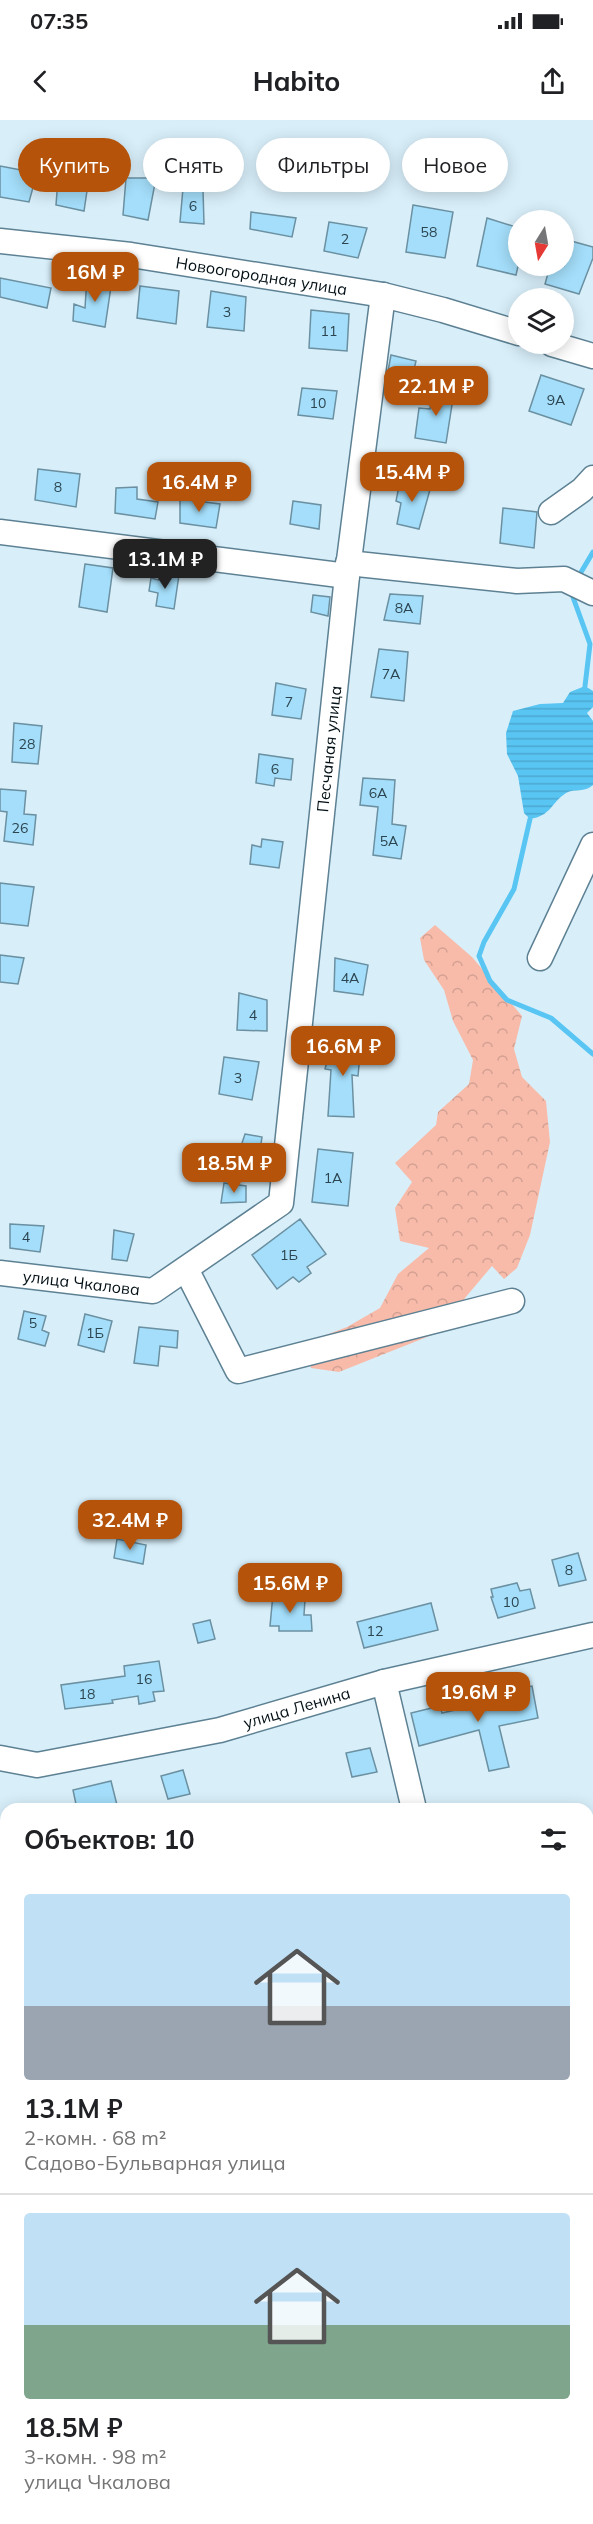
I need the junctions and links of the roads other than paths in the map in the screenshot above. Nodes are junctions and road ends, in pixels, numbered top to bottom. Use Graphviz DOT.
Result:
graph roads {
  1 [pos="0,241"];
  2 [pos="383,295"];
  3 [pos="508,330"];
  4 [pos="574,350"];
  5 [pos="593,356"];
  6 [pos="593,478"];
  7 [pos="551,512"];
  8 [pos="0,532"];
  9 [pos="347,569"];
  10 [pos="581,587"];
  11 [pos="593,845"];
  12 [pos="540,958"];
  13 [pos="281,1203"];
  14 [pos="186,1269"];
  15 [pos="0,1273"];
  16 [pos="512,1301"];
  17 [pos="593,1635"];
  18 [pos="384,1682"];
  19 [pos="0,1758"];
  20 [pos="413,1803"];
  1 -- 2 [label="street, Новоогородная улица"];
  2 -- 3 [label="street, Новоогородная улица"];
  2 -- 9 [label="street, Песчаная улица"];
  4 -- 5 [label="street"];
  6 -- 7 [label="street"];
  8 -- 9 [label="street"];
  9 -- 10 [label="street"];
  9 -- 13 [label="street, Песчаная улица"];
  11 -- 12 [label="street"];
  13 -- 14 [label="street, улица Чкалова"];
  14 -- 15 [label="street, улица Чкалова"];
  14 -- 16 [label="street"];
  17 -- 18 [label="street, улица Ленина"];
  18 -- 19 [label="street, улица Ленина"];
  18 -- 20 [label="street"];
}
